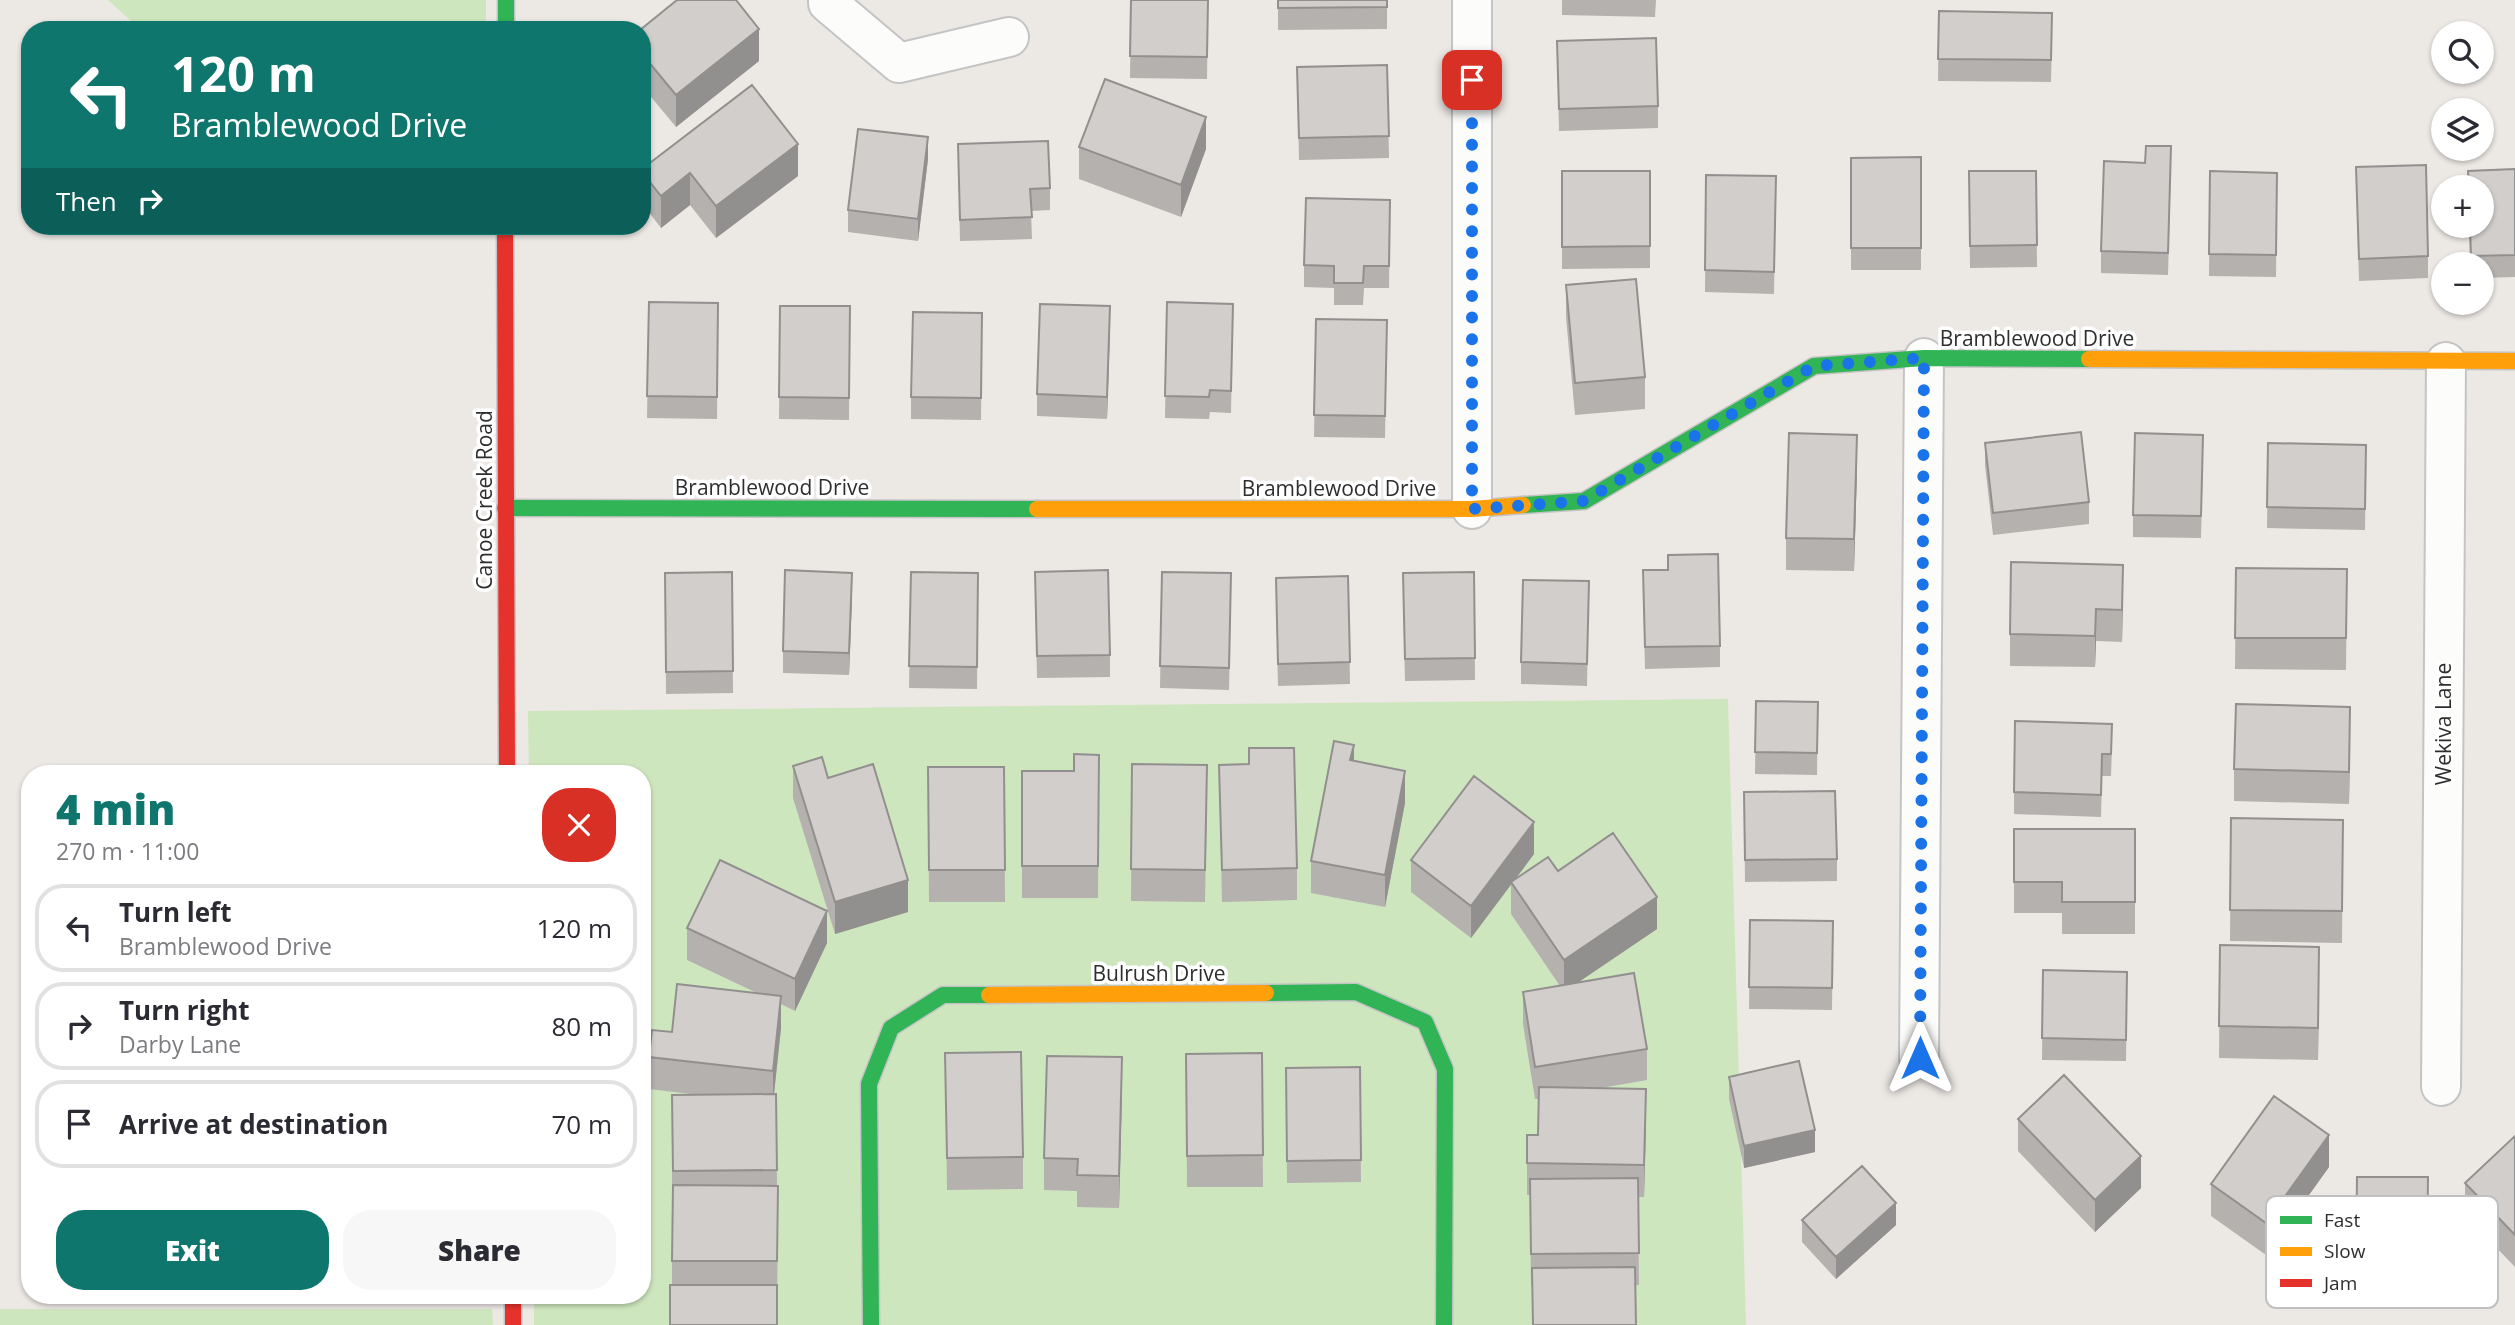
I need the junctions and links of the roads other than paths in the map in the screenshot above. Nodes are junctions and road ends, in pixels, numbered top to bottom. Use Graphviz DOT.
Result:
graph roads {
  1 [pos="506,0"];
  2 [pos="828,0"];
  3 [pos="1472,0"];
  4 [pos="506,21"];
  5 [pos="1009,37"];
  6 [pos="505,235"];
  7 [pos="1924,358"];
  8 [pos="2515,361"];
  9 [pos="2446,362"];
  10 [pos="505,508"];
  11 [pos="1472,509"];
  12 [pos="507,765"];
  13 [pos="1920,1058"];
  14 [pos="2441,1086"];
  15 [pos="513,1304"];
  16 [pos="513,1325"];
  17 [pos="871,1325"];
  18 [pos="1444,1325"];
  1 -- 4 [label="street"];
  2 -- 5 [label="street"];
  3 -- 11 [label="street"];
  6 -- 10 [label="street, Canoe Creek Road"];
  7 -- 9 [label="street, Bramblewood Drive"];
  7 -- 11 [label="street, Bramblewood Drive"];
  7 -- 13 [label="street"];
  8 -- 9 [label="street, Bramblewood Drive"];
  9 -- 14 [label="street, Wekiva Lane"];
  10 -- 11 [label="street, Bramblewood Drive"];
  10 -- 12 [label="street, Canoe Creek Road"];
  15 -- 16 [label="street"];
  17 -- 18 [label="street, Bulrush Drive"];
}
